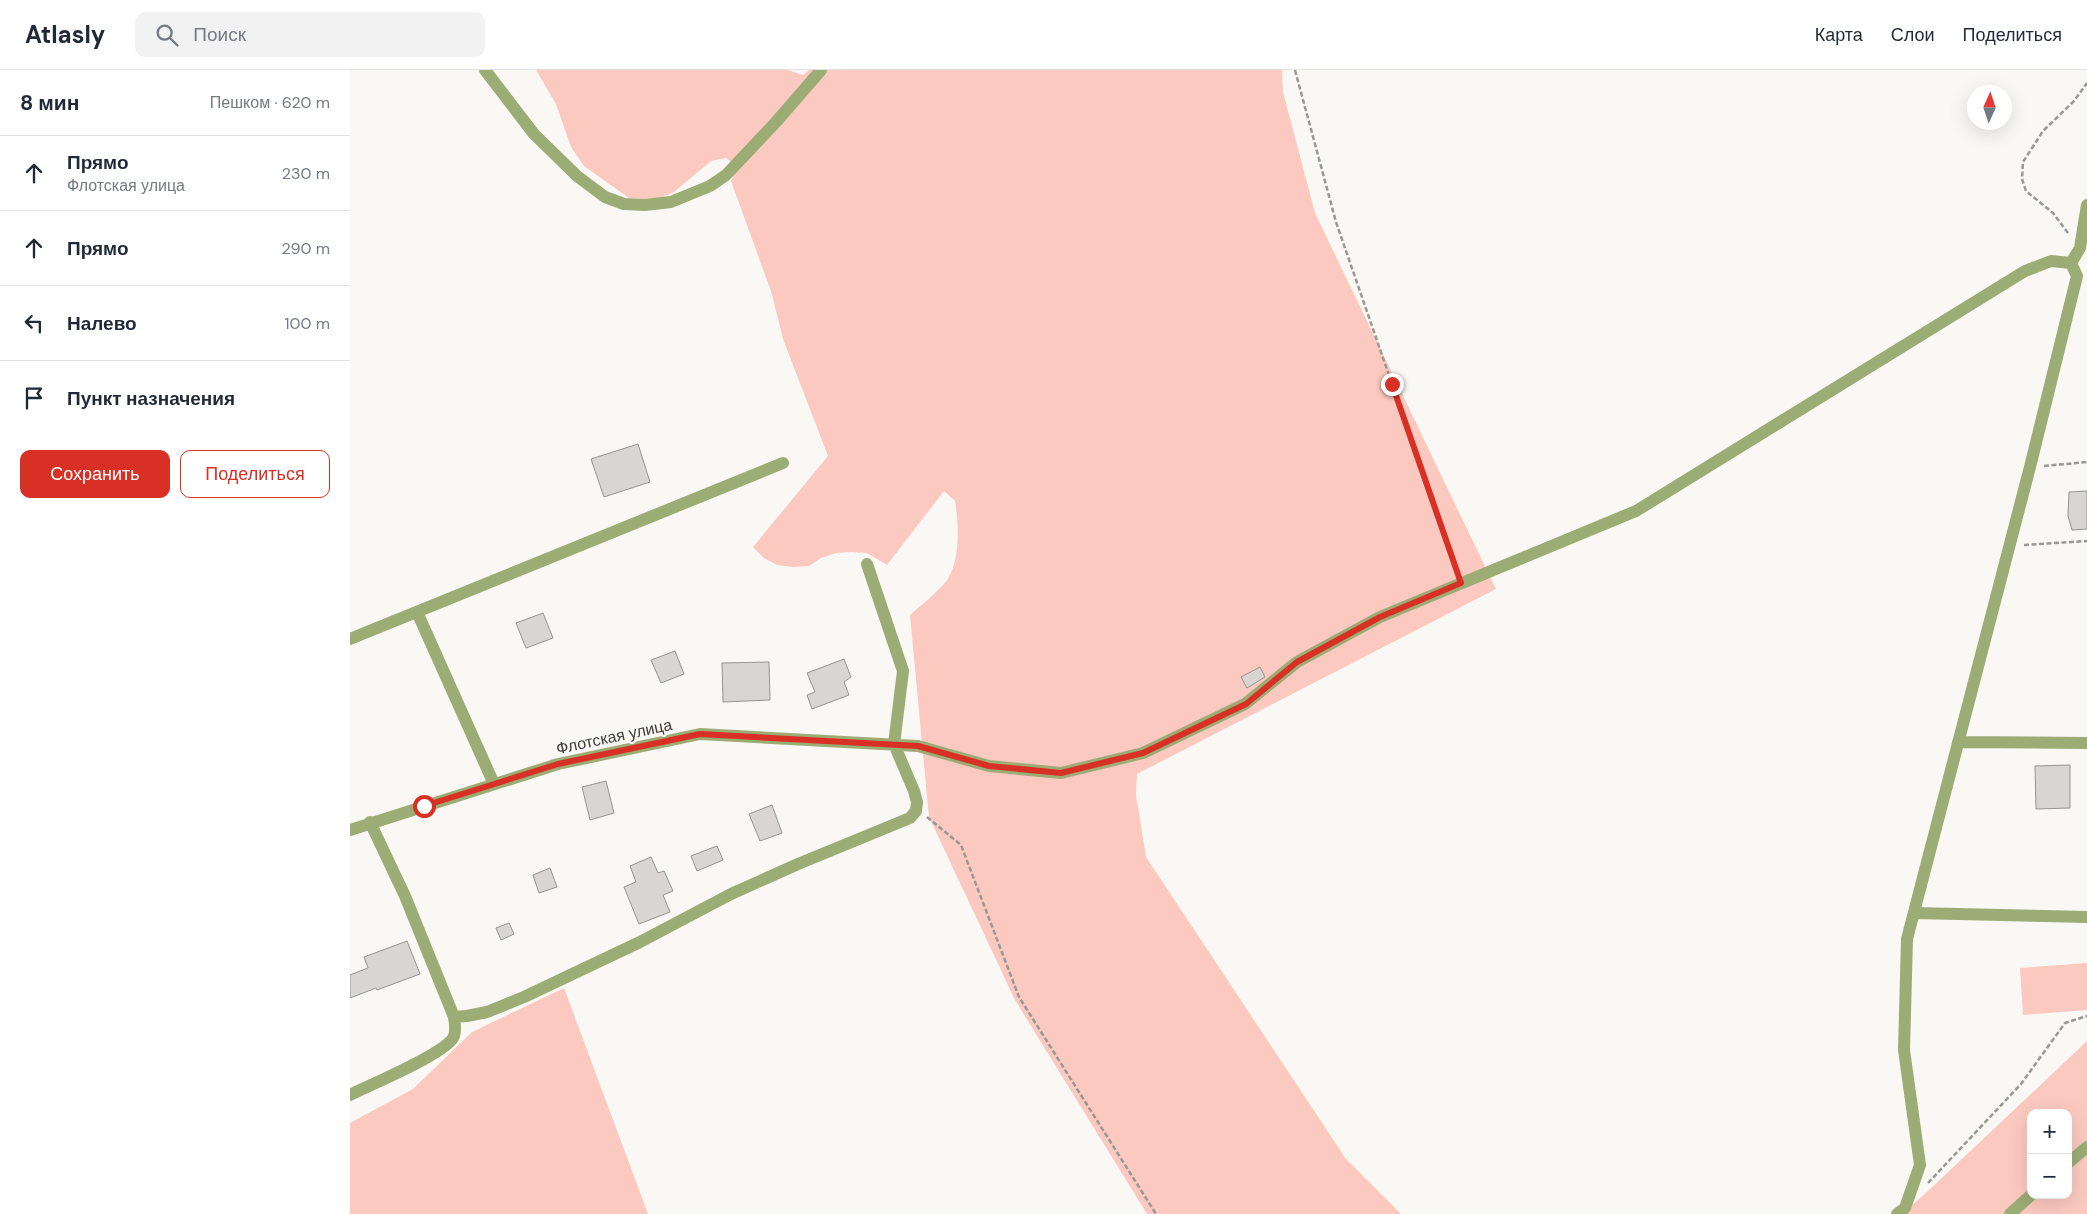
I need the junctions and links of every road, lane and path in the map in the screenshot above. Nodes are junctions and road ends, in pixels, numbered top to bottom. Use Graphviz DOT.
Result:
graph roads {
  1 [pos="485,70"];
  2 [pos="821,70"];
  3 [pos="1295,70"];
  4 [pos="2087,84"];
  5 [pos="2087,205"];
  6 [pos="2087,237"];
  7 [pos="2080,248"];
  8 [pos="2072,263"];
  9 [pos="2087,462"];
  10 [pos="784,463"];
  11 [pos="2030,467"];
  12 [pos="2087,541"];
  13 [pos="2010,546"];
  14 [pos="867,564"];
  15 [pos="1461,583"];
  16 [pos="417,612"];
  17 [pos="350,639"];
  18 [pos="1958,742"];
  19 [pos="2087,743"];
  20 [pos="894,744"];
  21 [pos="494,784"];
  22 [pos="917,802"];
  23 [pos="370,822"];
  24 [pos="350,830"];
  25 [pos="1914,913"];
  26 [pos="2087,916"];
  27 [pos="2087,1016"];
  28 [pos="454,1017"];
  29 [pos="350,1095"];
  30 [pos="2087,1147"];
  31 [pos="2072,1160"];
  32 [pos="1924,1188"];
  33 [pos="2027,1199"];
  34 [pos="1904,1212"];
  35 [pos="1156,1214"];
  36 [pos="2010,1214"];
  1 -- 2 [label="street"];
  3 -- 15 [label="path"];
  4 -- 7 [label="path"];
  5 -- 7 [label="street"];
  6 -- 7 [label="street"];
  7 -- 8 [label="street"];
  8 -- 11 [label="street"];
  8 -- 15 [label="street, Флотская улица"];
  9 -- 11 [label="path"];
  10 -- 16 [label="street"];
  11 -- 13 [label="street"];
  12 -- 13 [label="path"];
  13 -- 18 [label="street"];
  14 -- 20 [label="street"];
  15 -- 20 [label="street, Флотская улица"];
  16 -- 17 [label="street"];
  16 -- 21 [label="street"];
  18 -- 19 [label="street"];
  18 -- 25 [label="street"];
  20 -- 21 [label="street, Флотская улица"];
  20 -- 22 [label="street"];
  21 -- 23 [label="street, Флотская улица"];
  22 -- 28 [label="street"];
  22 -- 35 [label="path"];
  23 -- 24 [label="street, Флотская улица"];
  23 -- 28 [label="street"];
  25 -- 26 [label="street"];
  25 -- 34 [label="street"];
  27 -- 32 [label="path"];
  28 -- 29 [label="street"];
  30 -- 31 [label="street"];
  33 -- 36 [label="street"];
}
